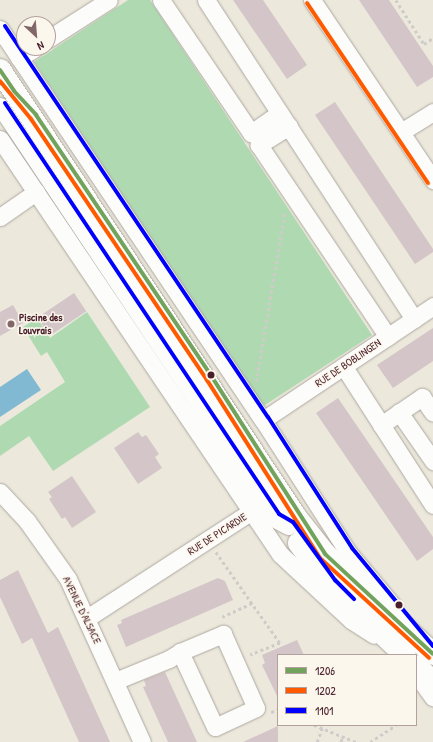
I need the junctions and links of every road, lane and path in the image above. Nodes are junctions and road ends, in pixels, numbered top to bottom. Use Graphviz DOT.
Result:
graph roads {
  1 [pos="109,0"];
  2 [pos="161,0"];
  3 [pos="206,0"];
  4 [pos="312,0"];
  5 [pos="396,0"];
  6 [pos="0,30"];
  7 [pos="56,34"];
  8 [pos="433,38"];
  9 [pos="22,56"];
  10 [pos="19,58"];
  11 [pos="0,70"];
  12 [pos="5,97"];
  13 [pos="433,112"];
  14 [pos="284,120"];
  15 [pos="401,132"];
  16 [pos="0,139"];
  17 [pos="432,178"];
  18 [pos="289,188"];
  19 [pos="36,192"];
  20 [pos="0,217"];
  21 [pos="433,306"];
  22 [pos="414,319"];
  23 [pos="388,336"];
  24 [pos="344,367"];
  25 [pos="247,397"];
  26 [pos="399,412"];
  27 [pos="433,413"];
  28 [pos="263,420"];
  29 [pos="381,424"];
  30 [pos="433,461"];
  31 [pos="0,492"];
  32 [pos="433,505"];
  33 [pos="250,512"];
  34 [pos="207,540"];
  35 [pos="87,618"];
  36 [pos="379,630"];
  37 [pos="419,651"];
  38 [pos="180,652"];
  39 [pos="415,654"];
  40 [pos="417,656"];
  41 [pos="235,662"];
  42 [pos="417,667"];
  43 [pos="433,670"];
  44 [pos="417,675"];
  45 [pos="114,681"];
  46 [pos="433,682"];
  47 [pos="433,697"];
  48 [pos="317,726"];
  49 [pos="394,726"];
  50 [pos="322,728"];
  51 [pos="342,736"];
  52 [pos="142,742"];
  53 [pos="317,742"];
  54 [pos="341,742"];
  55 [pos="356,742"];
  56 [pos="370,742"];
  1 -- 7 [label="street"];
  2 -- 14 [label="street"];
  3 -- 14 [label="street"];
  4 -- 15 [label="street"];
  5 -- 8 [label="path"];
  6 -- 10 [label="street"];
  9 -- 10 [label="street"];
  10 -- 25 [label="street"];
  11 -- 12 [label="main road"];
  12 -- 36 [label="main road"];
  12 -- 37 [label="main road"];
  13 -- 15 [label="street"];
  14 -- 18 [label="street"];
  14 -- 22 [label="street"];
  15 -- 17 [label="street"];
  16 -- 19 [label="street"];
  18 -- 23 [label="street"];
  18 -- 25 [label="path"];
  19 -- 20 [label="street"];
  19 -- 33 [label="street"];
  21 -- 22 [label="street, RUE DE BOBLINGEN"];
  22 -- 23 [label="street, RUE DE BOBLINGEN"];
  23 -- 24 [label="street, RUE DE BOBLINGEN"];
  24 -- 28 [label="street, RUE DE BOBLINGEN"];
  24 -- 29 [label="street"];
  25 -- 28 [label="street"];
  26 -- 27 [label="street"];
  26 -- 29 [label="street"];
  26 -- 30 [label="street"];
  28 -- 37 [label="street"];
  29 -- 32 [label="street"];
  31 -- 35 [label="street, AVENUE D'ALSACE"];
  33 -- 34 [label="street, RUE DE PICARDIE"];
  33 -- 37 [label="street, RUE DE PICARDIE"];
  34 -- 35 [label="street, RUE DE PICARDIE"];
  34 -- 41 [label="path"];
  35 -- 45 [label="street, AVENUE D'ALSACE"];
  36 -- 37 [label="main road"];
  36 -- 39 [label="street"];
  38 -- 41 [label="street"];
  38 -- 41 [label="street"];
  38 -- 45 [label="street"];
  40 -- 43 [label="street"];
  42 -- 46 [label="main road"];
  44 -- 47 [label="street"];
  45 -- 52 [label="street, AVENUE D'ALSACE"];
  48 -- 50 [label="path"];
  49 -- 56 [label="path"];
  50 -- 51 [label="path"];
  50 -- 53 [label="path"];
  51 -- 54 [label="path"];
  51 -- 55 [label="path"];
}
